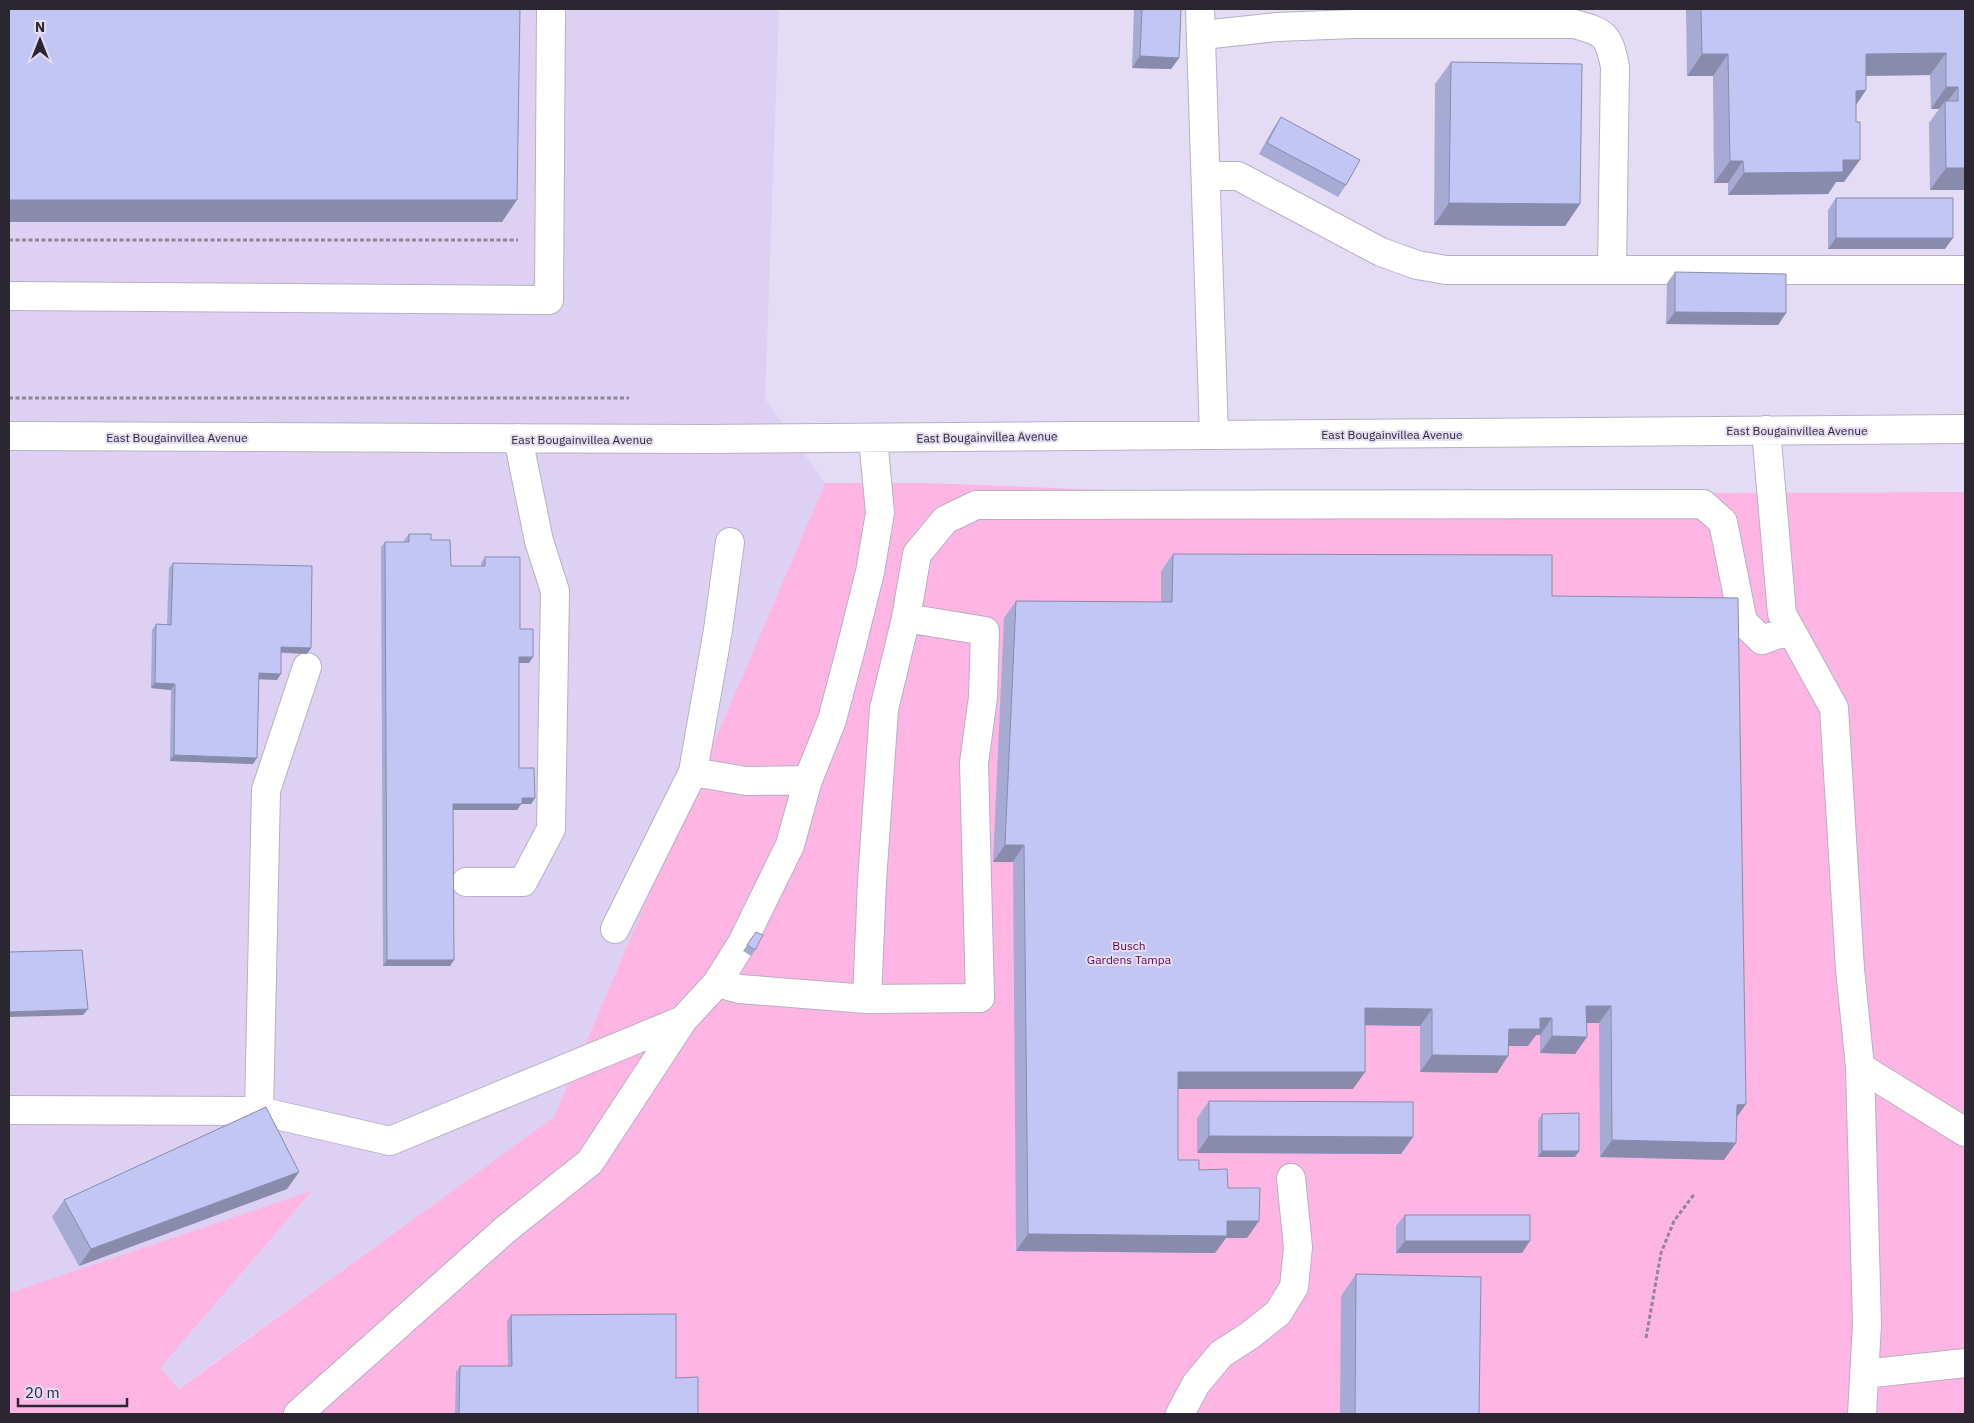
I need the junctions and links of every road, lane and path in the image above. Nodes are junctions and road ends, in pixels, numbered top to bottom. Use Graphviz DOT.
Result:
graph roads {
  1 [pos="552,9"];
  2 [pos="1202,22"];
  3 [pos="1206,176"];
  4 [pos="9,240"];
  5 [pos="525,240"];
  6 [pos="1612,270"];
  7 [pos="1965,270"];
  8 [pos="9,296"];
  9 [pos="9,398"];
  10 [pos="629,398"];
  11 [pos="1965,429"];
  12 [pos="1766,430"];
  13 [pos="1214,435"];
  14 [pos="9,436"];
  15 [pos="518,438"];
  16 [pos="873,438"];
  17 [pos="730,542"];
  18 [pos="906,618"];
  19 [pos="1790,630"];
  20 [pos="307,667"];
  21 [pos="692,772"];
  22 [pos="808,780"];
  23 [pos="466,882"];
  24 [pos="615,928"];
  25 [pos="717,982"];
  26 [pos="867,999"];
  27 [pos="684,1020"];
  28 [pos="1860,1067"];
  29 [pos="9,1110"];
  30 [pos="259,1111"];
  31 [pos="1965,1132"];
  32 [pos="1291,1178"];
  33 [pos="1695,1192"];
  34 [pos="1646,1338"];
  35 [pos="1965,1363"];
  36 [pos="1864,1374"];
  37 [pos="298,1414"];
  38 [pos="1180,1414"];
  39 [pos="1862,1414"];
  1 -- 8 [label="street"];
  2 -- 3 [label="street"];
  2 -- 6 [label="street"];
  3 -- 6 [label="street"];
  3 -- 13 [label="street"];
  4 -- 5 [label="path"];
  6 -- 7 [label="street"];
  9 -- 10 [label="path"];
  11 -- 12 [label="street, East Bougainvillea Avenue"];
  12 -- 13 [label="street, East Bougainvillea Avenue"];
  12 -- 19 [label="street"];
  13 -- 16 [label="street, East Bougainvillea Avenue"];
  14 -- 15 [label="street, East Bougainvillea Avenue"];
  15 -- 16 [label="street, East Bougainvillea Avenue"];
  15 -- 23 [label="street"];
  16 -- 22 [label="street"];
  17 -- 21 [label="street"];
  18 -- 19 [label="street"];
  18 -- 26 [label="street"];
  18 -- 26 [label="street"];
  19 -- 28 [label="street"];
  20 -- 30 [label="street"];
  21 -- 22 [label="street"];
  21 -- 24 [label="street"];
  22 -- 25 [label="street"];
  25 -- 26 [label="street"];
  25 -- 27 [label="street"];
  27 -- 30 [label="street"];
  27 -- 37 [label="street"];
  28 -- 31 [label="street"];
  28 -- 36 [label="street"];
  29 -- 30 [label="street"];
  32 -- 38 [label="street"];
  33 -- 34 [label="path"];
  35 -- 36 [label="street"];
  36 -- 39 [label="street"];
}
